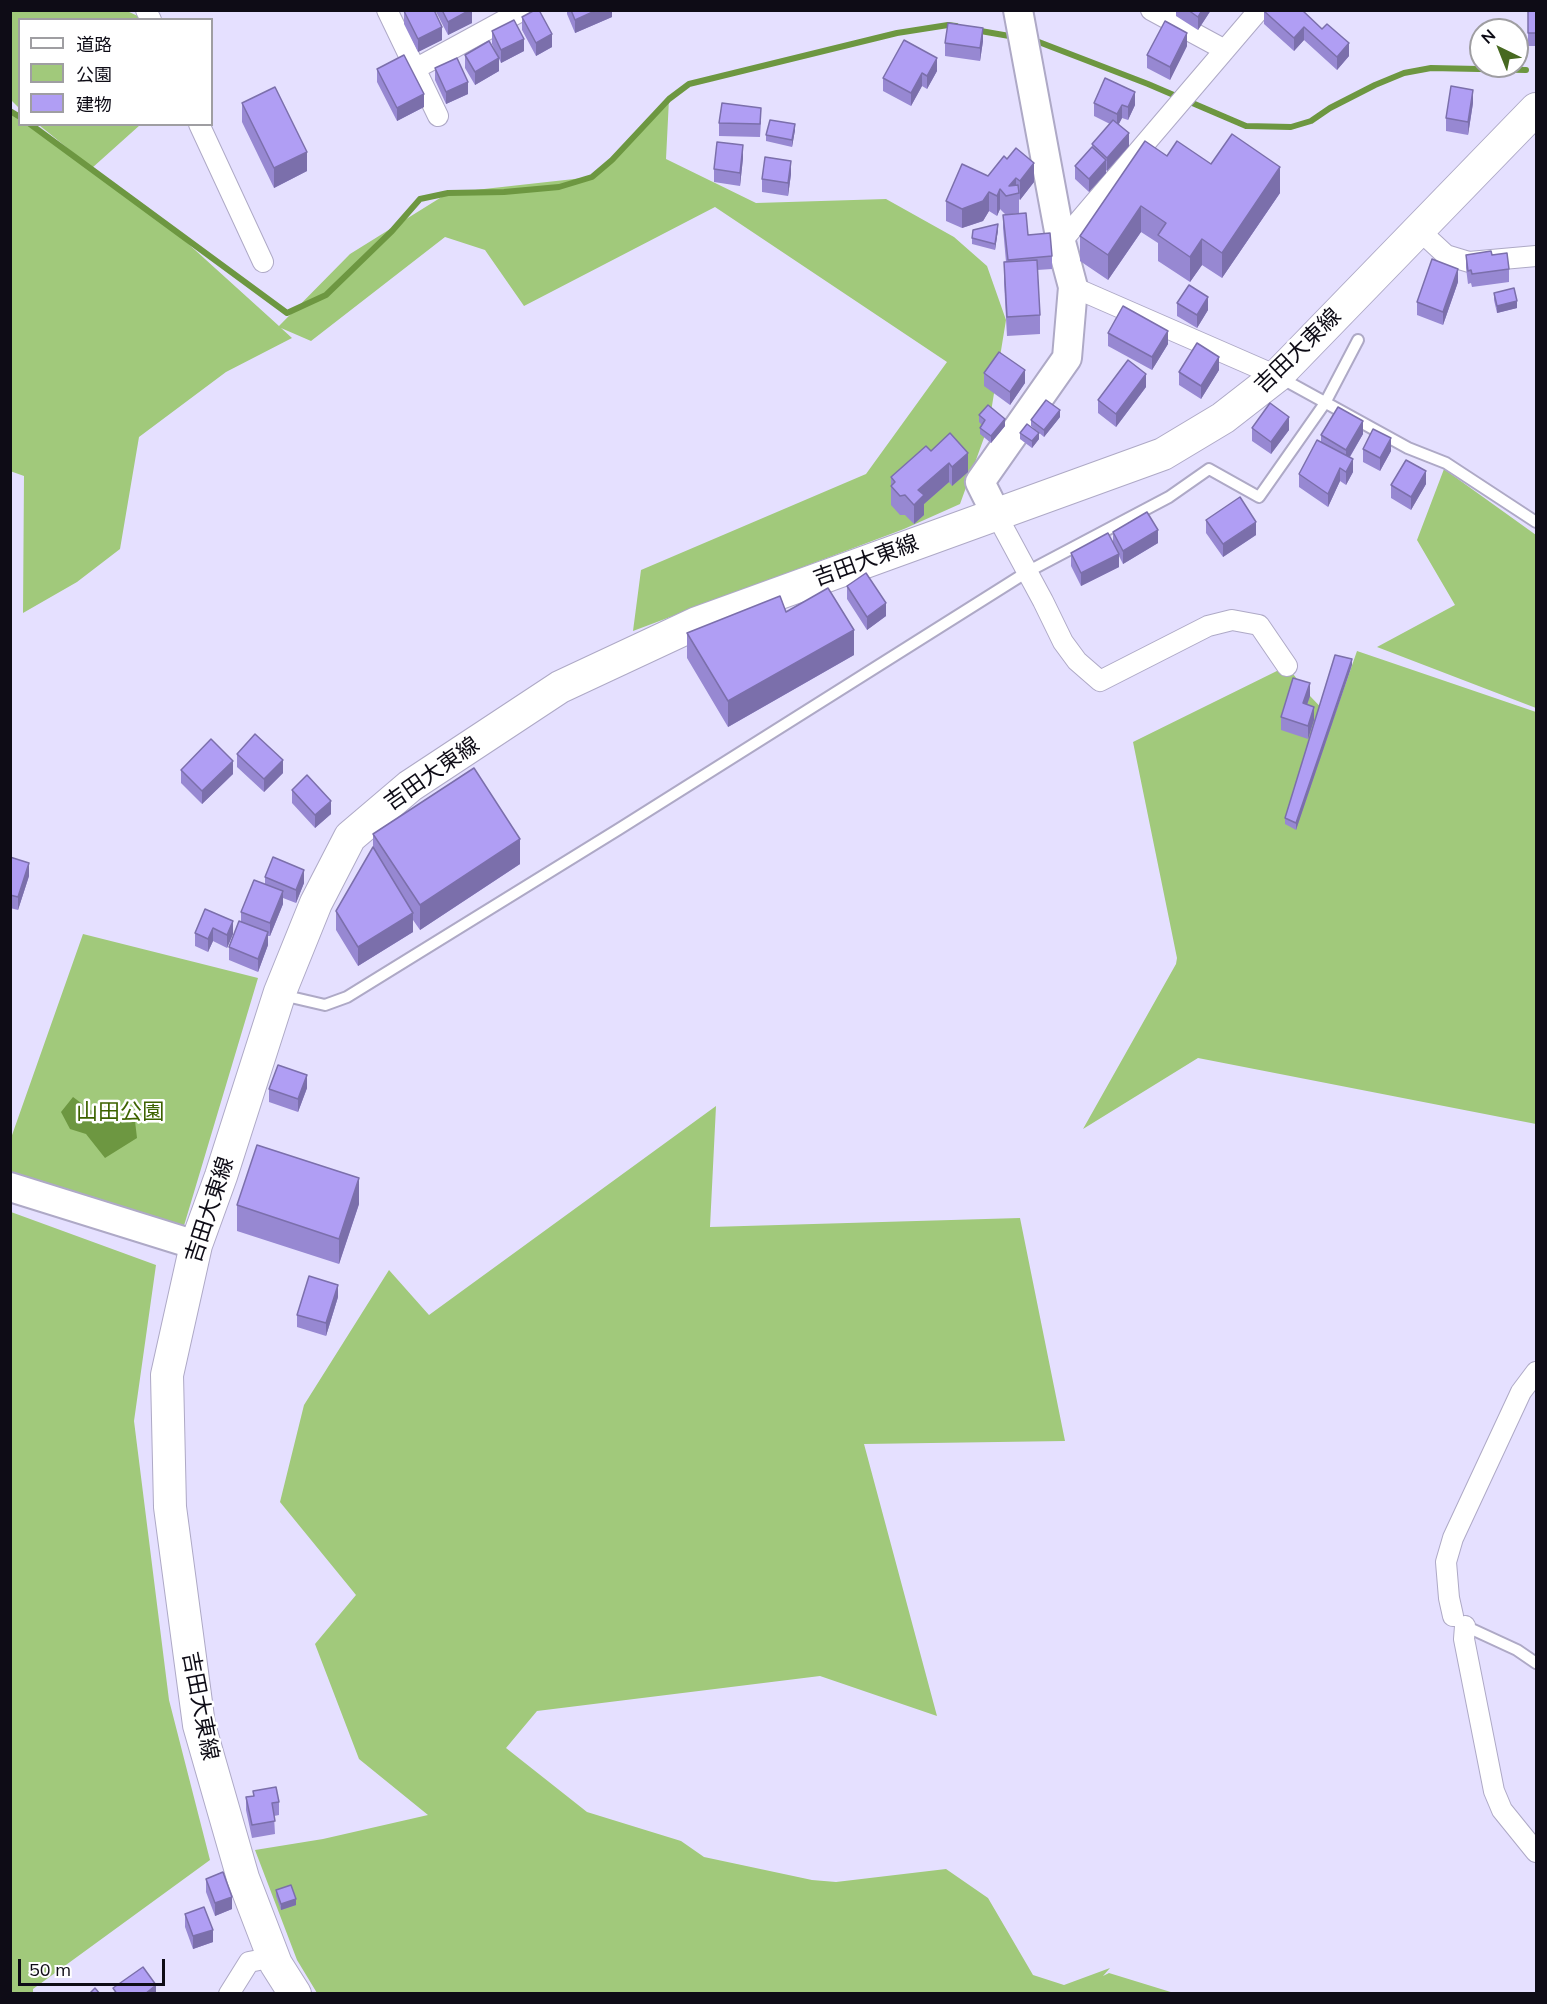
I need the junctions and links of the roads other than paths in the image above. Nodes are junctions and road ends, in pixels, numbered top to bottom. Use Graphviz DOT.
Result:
graph roads {
  1 [pos="387,10"];
  2 [pos="523,10"];
  3 [pos="1151,10"];
  4 [pos="1259,10"];
  5 [pos="1018,15"];
  6 [pos="1225,50"];
  7 [pos="415,69"];
  8 [pos="1536,109"];
  9 [pos="438,116"];
  10 [pos="200,126"];
  11 [pos="1419,230"];
  12 [pos="1062,242"];
  13 [pos="1536,256"];
  14 [pos="263,262"];
  15 [pos="1073,287"];
  16 [pos="1358,340"];
  17 [pos="1276,376"];
  18 [pos="1325,403"];
  19 [pos="996,514"];
  20 [pos="1536,522"];
  21 [pos="1027,572"];
  22 [pos="1287,666"];
  23 [pos="279,995"];
  24 [pos="10,1187"];
  25 [pos="196,1245"];
  26 [pos="1536,1372"];
  27 [pos="1459,1621"];
  28 [pos="1536,1663"];
  29 [pos="1536,1852"];
  30 [pos="274,1957"];
  31 [pos="229,1994"];
  32 [pos="295,1994"];
  1 -- 7 [label="street"];
  2 -- 7 [label="street"];
  3 -- 6 [label="street"];
  4 -- 6 [label="street"];
  5 -- 12 [label="street"];
  6 -- 12 [label="street"];
  7 -- 9 [label="street"];
  8 -- 11 [label="main road, 吉田大東線"];
  10 -- 14 [label="street"];
  11 -- 13 [label="street"];
  11 -- 17 [label="main road, 吉田大東線"];
  12 -- 15 [label="street"];
  15 -- 17 [label="street"];
  15 -- 19 [label="street"];
  16 -- 18 [label="lane"];
  17 -- 18 [label="lane"];
  17 -- 19 [label="main road, 吉田大東線"];
  18 -- 20 [label="lane"];
  18 -- 21 [label="lane"];
  19 -- 21 [label="street"];
  19 -- 23 [label="main road, 吉田大東線"];
  21 -- 22 [label="street"];
  21 -- 23 [label="lane"];
  23 -- 25 [label="main road, 吉田大東線"];
  24 -- 25 [label="street"];
  25 -- 30 [label="main road, 吉田大東線"];
  26 -- 27 [label="street"];
  27 -- 28 [label="lane"];
  27 -- 29 [label="street"];
  30 -- 31 [label="street"];
  30 -- 32 [label="main road, 吉田大東線"];
}
